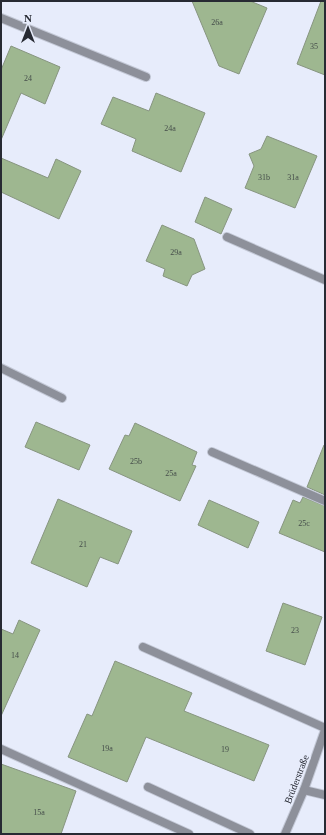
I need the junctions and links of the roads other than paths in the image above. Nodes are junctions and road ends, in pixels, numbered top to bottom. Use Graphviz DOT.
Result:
graph roads {
  1 [pos="1,18"];
  2 [pos="146,77"];
  3 [pos="227,237"];
  4 [pos="325,280"];
  5 [pos="1,368"];
  6 [pos="62,398"];
  7 [pos="212,452"];
  8 [pos="325,501"];
  9 [pos="143,647"];
  10 [pos="325,729"];
  11 [pos="1,749"];
  12 [pos="148,787"];
  13 [pos="304,790"];
  14 [pos="325,795"];
  15 [pos="189,834"];
  16 [pos="250,834"];
  17 [pos="284,834"];
  1 -- 2 [label="street"];
  3 -- 4 [label="street"];
  5 -- 6 [label="street"];
  7 -- 8 [label="street"];
  9 -- 10 [label="street"];
  10 -- 13 [label="street, Brüderstraße"];
  11 -- 15 [label="street"];
  12 -- 16 [label="street"];
  13 -- 14 [label="street"];
  13 -- 17 [label="street, Brüderstraße"];
}
